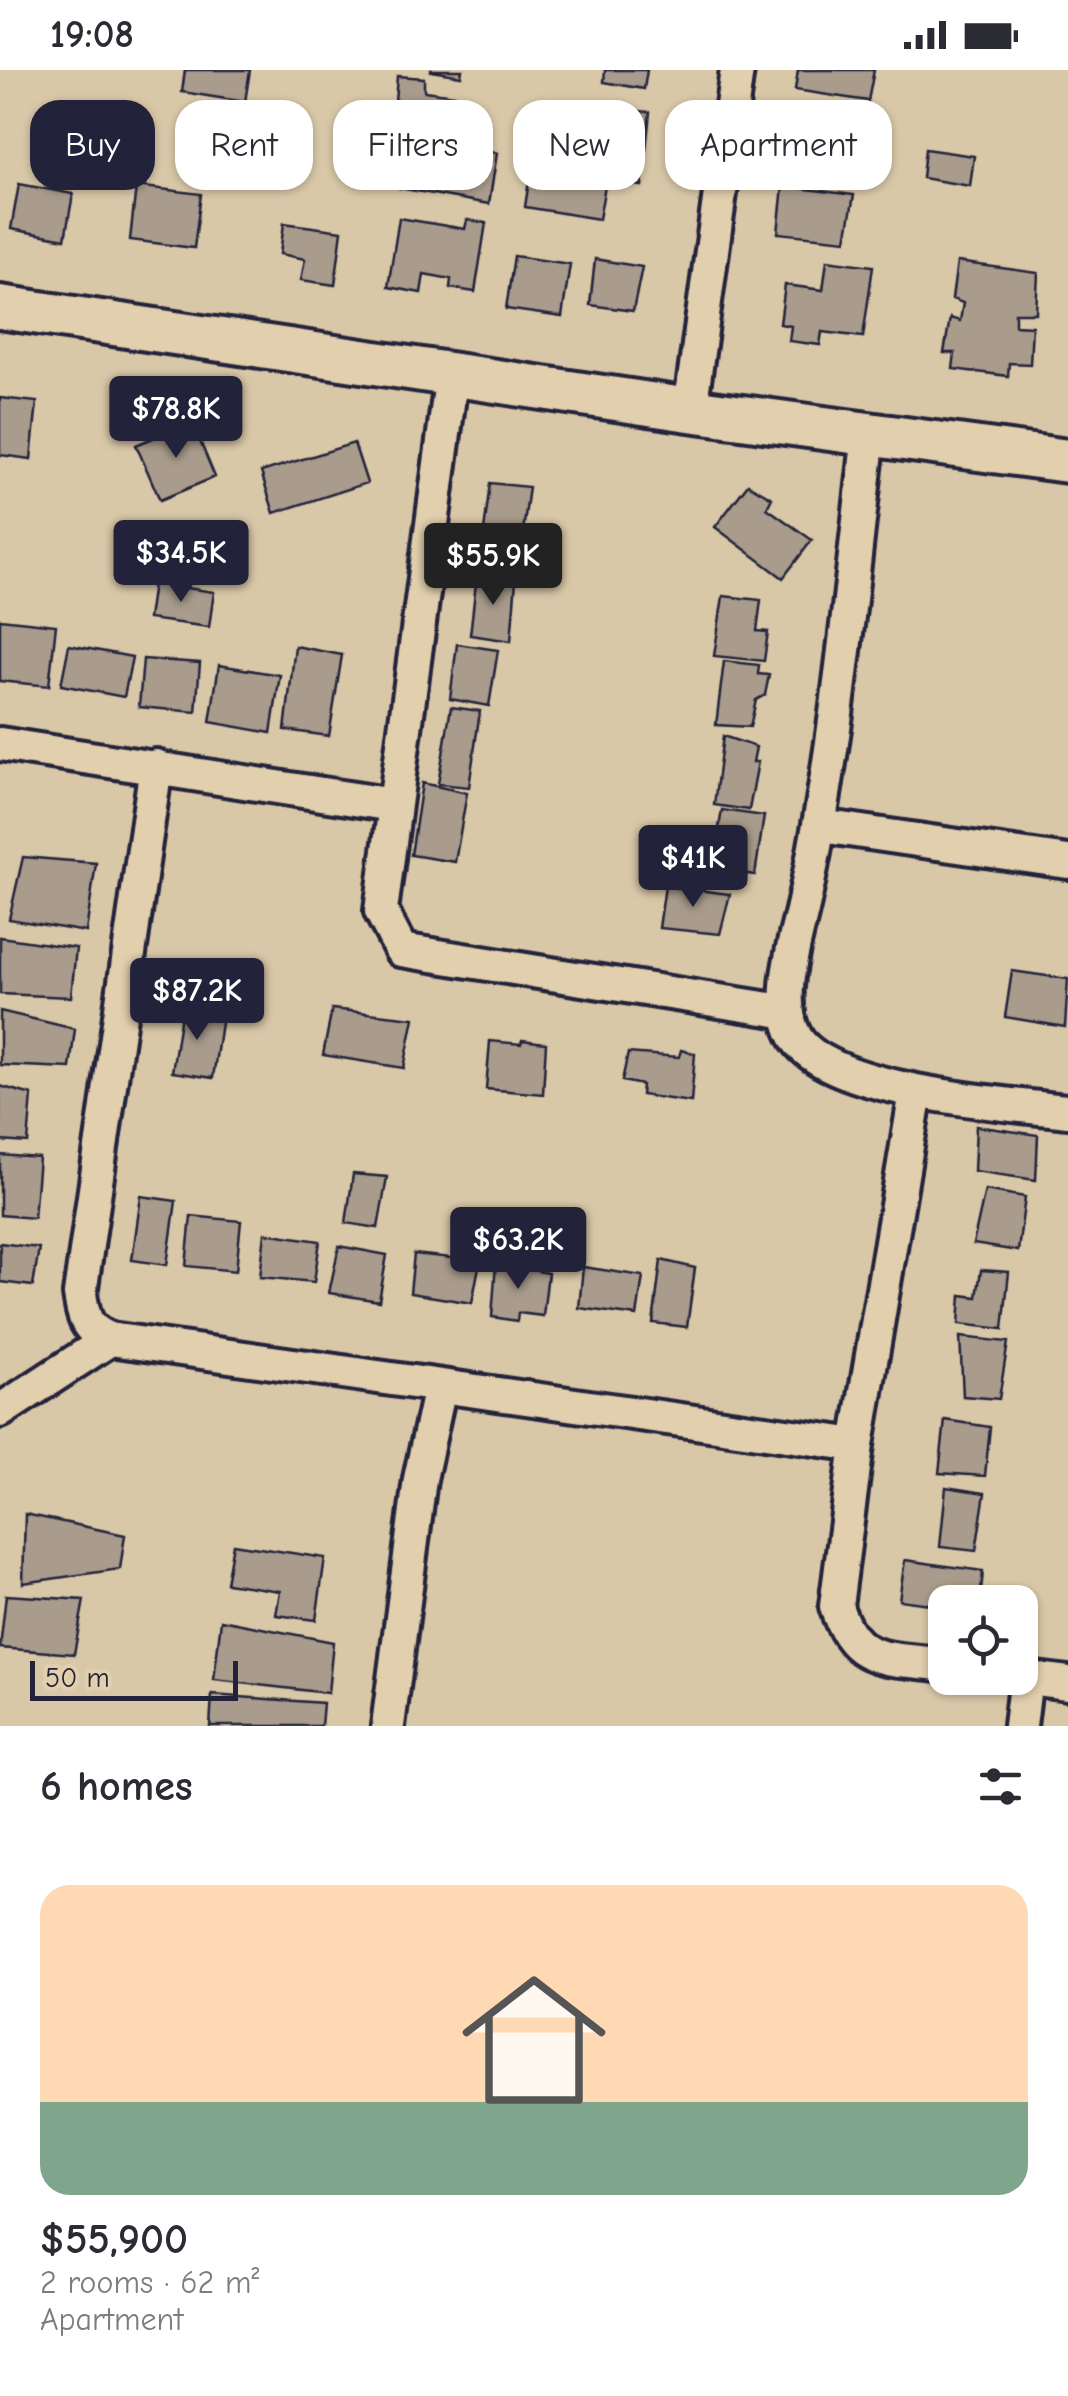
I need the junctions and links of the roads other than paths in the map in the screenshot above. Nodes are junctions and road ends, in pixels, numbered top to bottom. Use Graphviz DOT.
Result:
graph roads {
  1 [pos="737,70"];
  2 [pos="0,307"];
  3 [pos="452,374"];
  4 [pos="690,410"];
  5 [pos="870,435"];
  6 [pos="1068,461"];
  7 [pos="0,744"];
  8 [pos="156,766"];
  9 [pos="392,804"];
  10 [pos="820,826"];
  11 [pos="1068,862"];
  12 [pos="788,1012"];
  13 [pos="916,1092"];
  14 [pos="1068,1111"];
  15 [pos="110,1340"];
  16 [pos="440,1387"];
  17 [pos="0,1412"];
  18 [pos="857,1445"];
  19 [pos="928,1662"];
  20 [pos="1038,1679"];
  21 [pos="1068,1683"];
  22 [pos="1022,1695"];
  23 [pos="388,1726"];
  24 [pos="1020,1726"];
  1 -- 4 [label="street"];
  2 -- 3 [label="street"];
  3 -- 4 [label="street"];
  3 -- 9 [label="street"];
  4 -- 5 [label="street"];
  5 -- 6 [label="street"];
  5 -- 10 [label="street"];
  7 -- 8 [label="street"];
  8 -- 9 [label="street"];
  8 -- 15 [label="street"];
  9 -- 12 [label="street"];
  10 -- 11 [label="street"];
  10 -- 12 [label="street"];
  12 -- 13 [label="street"];
  13 -- 14 [label="street"];
  13 -- 18 [label="street"];
  15 -- 16 [label="street"];
  15 -- 17 [label="street"];
  16 -- 18 [label="street"];
  16 -- 23 [label="street"];
  18 -- 19 [label="street"];
  20 -- 21 [label="street"];
  22 -- 24 [label="street"];
}
